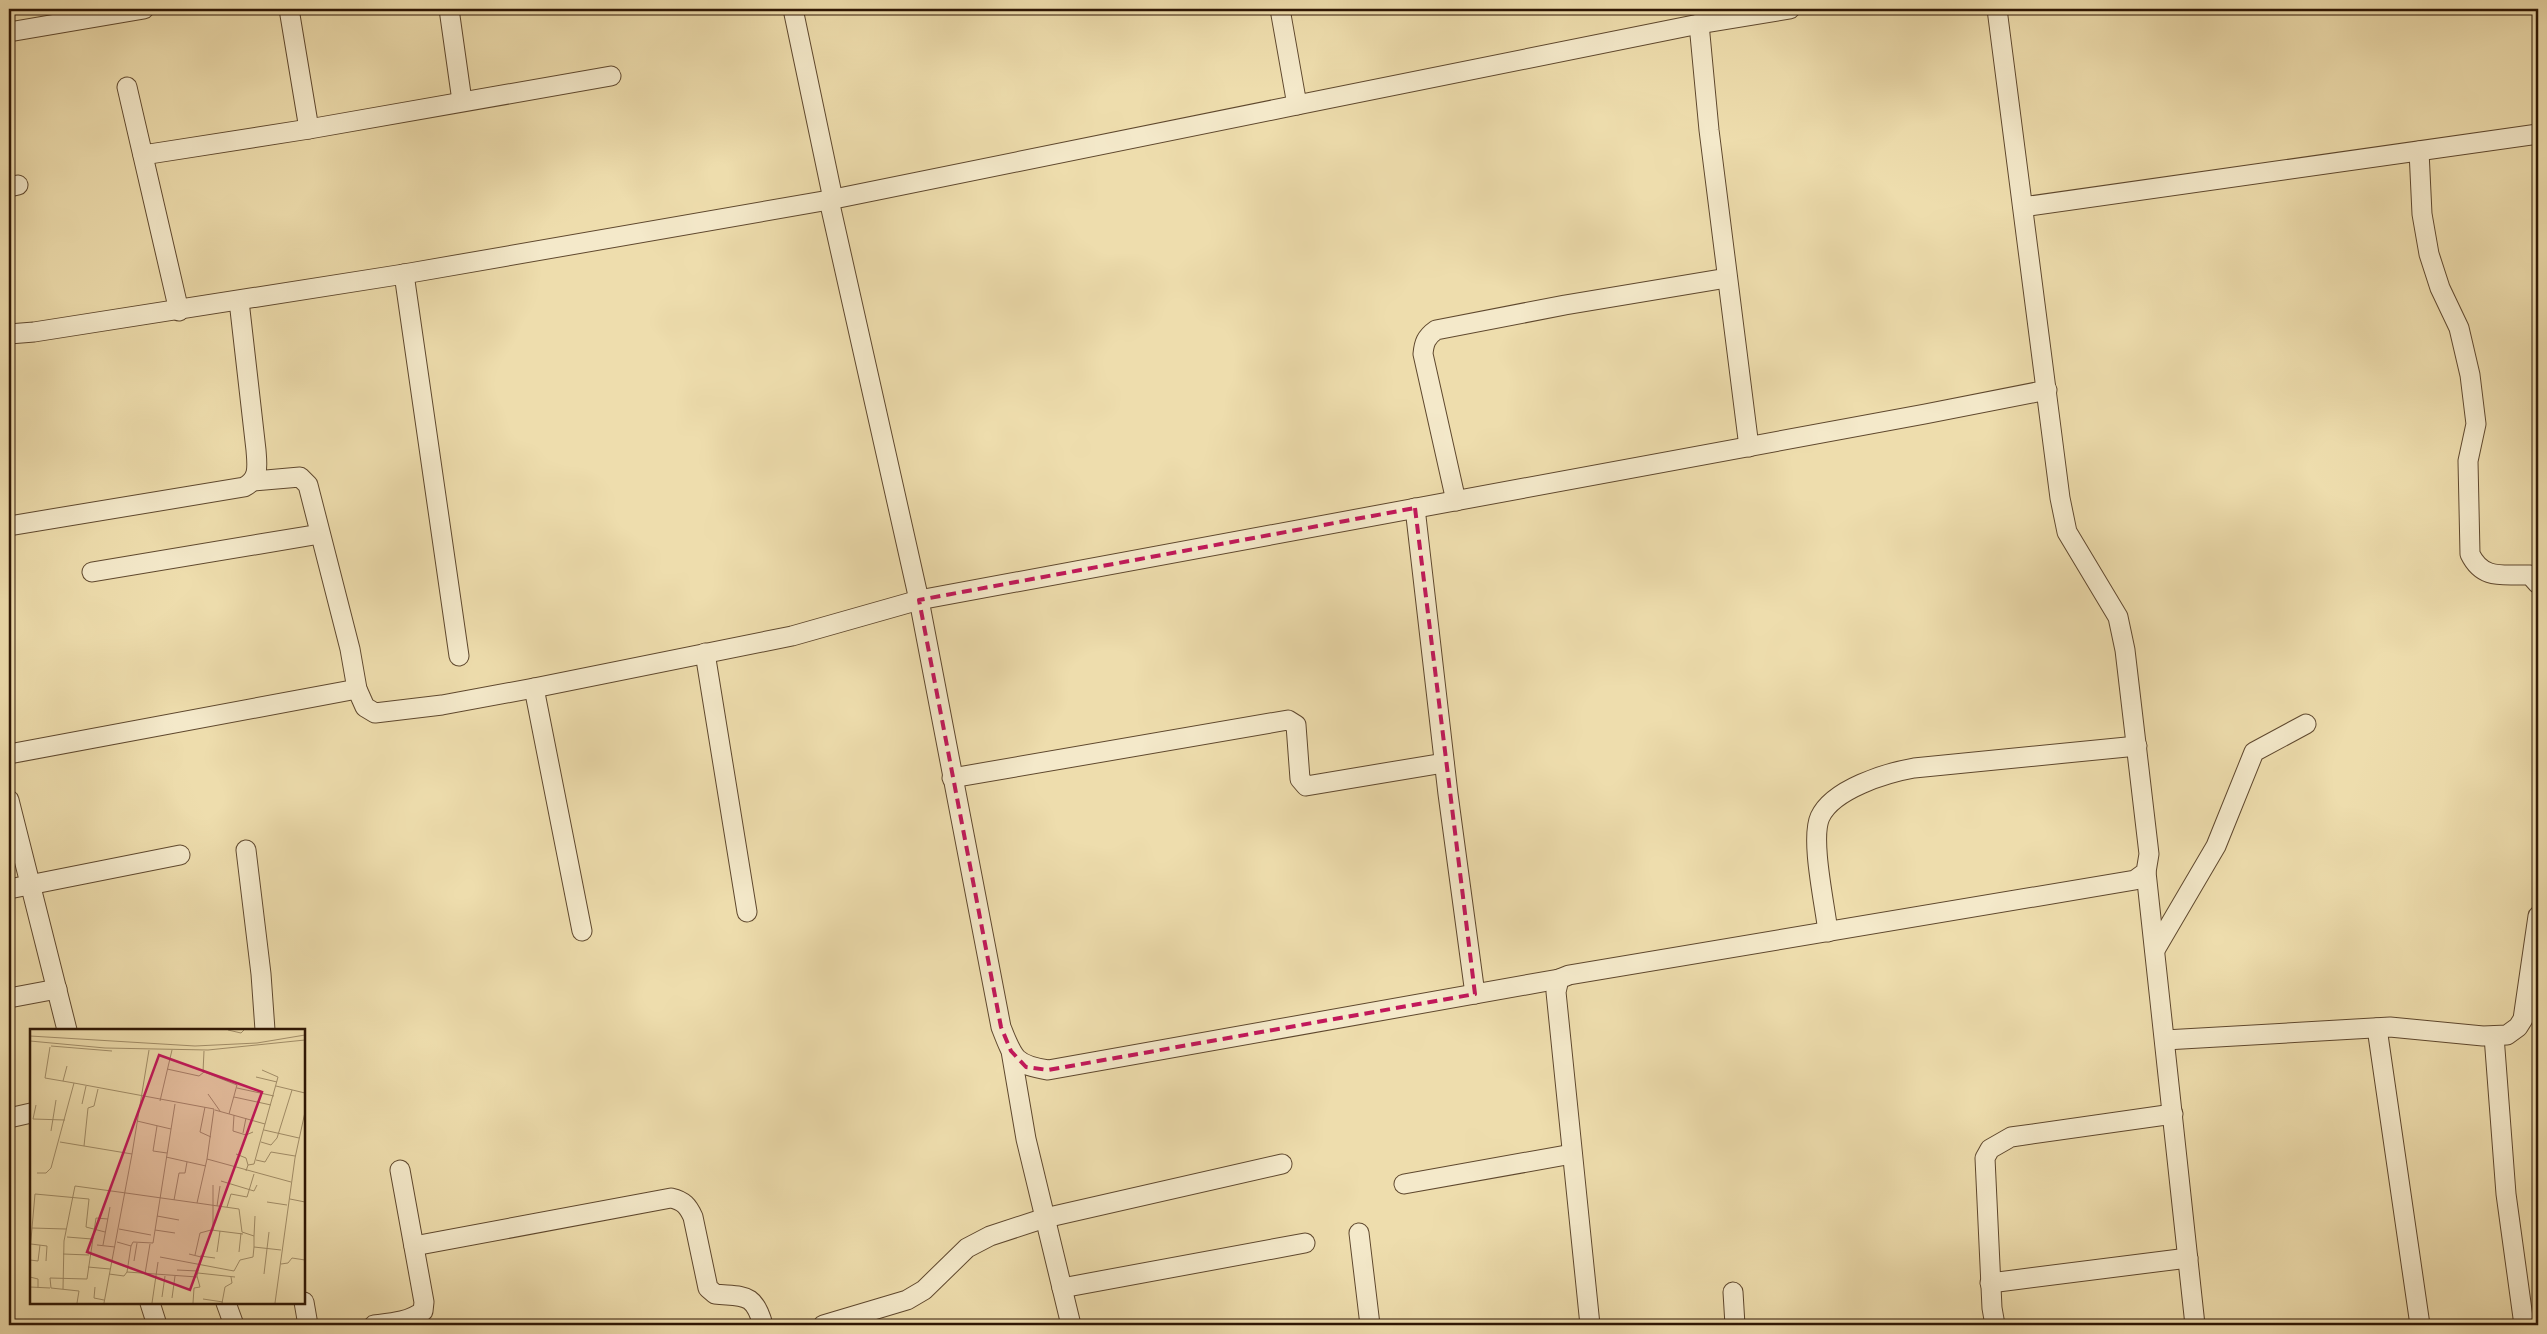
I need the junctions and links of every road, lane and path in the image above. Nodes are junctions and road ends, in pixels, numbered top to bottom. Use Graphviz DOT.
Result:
graph roads {
  1 [pos="144,9"];
  2 [pos="289,9"];
  3 [pos="449,9"];
  4 [pos="793,9"];
  5 [pos="1280,9"];
  6 [pos="1790,9"];
  7 [pos="1997,9"];
  8 [pos="1699,24"];
  9 [pos="9,32"];
  10 [pos="611,76"];
  11 [pos="127,87"];
  12 [pos="462,101"];
  13 [pos="1297,105"];
  14 [pos="309,129"];
  15 [pos="2538,134"];
  16 [pos="2419,151"];
  17 [pos="143,155"];
  18 [pos="831,200"];
  19 [pos="2023,207"];
  20 [pos="404,274"];
  21 [pos="1727,278"];
  22 [pos="239,301"];
  23 [pos="179,311"];
  24 [pos="9,334"];
  25 [pos="2048,390"];
  26 [pos="1749,447"];
  27 [pos="253,481"];
  28 [pos="1456,501"];
  29 [pos="1415,508"];
  30 [pos="9,526"];
  31 [pos="320,534"];
  32 [pos="92,572"];
  33 [pos="2536,578"];
  34 [pos="919,600"];
  35 [pos="705,653"];
  36 [pos="459,656"];
  37 [pos="534,688"];
  38 [pos="357,689"];
  39 [pos="2306,724"];
  40 [pos="2137,746"];
  41 [pos="9,754"];
  42 [pos="1444,762"];
  43 [pos="952,778"];
  44 [pos="9,800"];
  45 [pos="246,850"];
  46 [pos="180,855"];
  47 [pos="2146,872"];
  48 [pos="29,885"];
  49 [pos="9,889"];
  50 [pos="748,912"];
  51 [pos="2538,916"];
  52 [pos="582,931"];
  53 [pos="1828,932"];
  54 [pos="2155,950"];
  55 [pos="1559,979"];
  56 [pos="56,989"];
  57 [pos="1475,994"];
  58 [pos="9,998"];
  59 [pos="2378,1028"];
  60 [pos="68,1029"];
  61 [pos="265,1029"];
  62 [pos="2494,1036"];
  63 [pos="2165,1040"];
  64 [pos="1010,1051"];
  65 [pos="30,1113"];
  66 [pos="2173,1114"];
  67 [pos="9,1118"];
  68 [pos="1572,1154"];
  69 [pos="1282,1164"];
  70 [pos="400,1170"];
  71 [pos="1404,1184"];
  72 [pos="1045,1218"];
  73 [pos="1359,1233"];
  74 [pos="1304,1243"];
  75 [pos="414,1246"];
  76 [pos="2188,1258"];
  77 [pos="1990,1283"];
  78 [pos="1062,1288"];
  79 [pos="1733,1292"];
  80 [pos="150,1304"];
  81 [pos="226,1304"];
  82 [pos="304,1304"];
  83 [pos="425,1318"];
  84 [pos="158,1325"];
  85 [pos="234,1325"];
  86 [pos="308,1325"];
  87 [pos="374,1325"];
  88 [pos="763,1325"];
  89 [pos="824,1325"];
  90 [pos="1071,1325"];
  91 [pos="1370,1325"];
  92 [pos="1590,1325"];
  93 [pos="1735,1325"];
  94 [pos="1995,1325"];
  95 [pos="2195,1325"];
  96 [pos="2420,1325"];
  97 [pos="2524,1325"];
  1 -- 9 [label="street"];
  2 -- 14 [label="street"];
  3 -- 12 [label="street"];
  4 -- 18 [label="street"];
  5 -- 13 [label="street"];
  6 -- 8 [label="street"];
  7 -- 19 [label="street"];
  8 -- 13 [label="street"];
  8 -- 21 [label="street"];
  10 -- 12 [label="street"];
  11 -- 17 [label="street"];
  12 -- 14 [label="street"];
  13 -- 18 [label="street"];
  14 -- 17 [label="street"];
  15 -- 16 [label="street"];
  16 -- 19 [label="street"];
  16 -- 33 [label="street"];
  17 -- 23 [label="street"];
  18 -- 20 [label="street"];
  18 -- 34 [label="street"];
  19 -- 25 [label="street"];
  20 -- 22 [label="street"];
  20 -- 36 [label="street"];
  21 -- 26 [label="street"];
  21 -- 28 [label="street"];
  22 -- 23 [label="street"];
  22 -- 27 [label="street"];
  23 -- 24 [label="street"];
  25 -- 26 [label="street"];
  25 -- 40 [label="street"];
  26 -- 28 [label="street"];
  27 -- 30 [label="street"];
  27 -- 31 [label="street"];
  28 -- 29 [label="street"];
  29 -- 34 [label="street"];
  29 -- 42 [label="street"];
  31 -- 32 [label="street"];
  31 -- 38 [label="street"];
  34 -- 35 [label="street"];
  34 -- 43 [label="street"];
  35 -- 37 [label="street"];
  35 -- 50 [label="street"];
  37 -- 38 [label="street"];
  37 -- 52 [label="street"];
  38 -- 41 [label="street"];
  39 -- 54 [label="street"];
  40 -- 47 [label="street"];
  40 -- 53 [label="street"];
  42 -- 43 [label="street"];
  42 -- 57 [label="street"];
  43 -- 64 [label="street"];
  44 -- 48 [label="street"];
  45 -- 61 [label="street"];
  46 -- 48 [label="street"];
  47 -- 53 [label="street"];
  47 -- 54 [label="street"];
  48 -- 49 [label="street"];
  48 -- 56 [label="street"];
  51 -- 62 [label="street"];
  53 -- 55 [label="street"];
  54 -- 63 [label="street"];
  55 -- 57 [label="street"];
  55 -- 68 [label="street"];
  56 -- 58 [label="street"];
  56 -- 60 [label="street"];
  57 -- 64 [label="street"];
  59 -- 62 [label="street"];
  59 -- 63 [label="street"];
  59 -- 96 [label="street"];
  62 -- 97 [label="street"];
  63 -- 66 [label="street"];
  64 -- 72 [label="street"];
  65 -- 67 [label="street"];
  66 -- 76 [label="street"];
  66 -- 77 [label="street"];
  68 -- 71 [label="street"];
  68 -- 92 [label="street"];
  69 -- 72 [label="street"];
  70 -- 75 [label="street"];
  72 -- 78 [label="street"];
  72 -- 89 [label="street"];
  73 -- 91 [label="street"];
  74 -- 78 [label="street"];
  75 -- 83 [label="street"];
  75 -- 88 [label="street"];
  76 -- 77 [label="street"];
  76 -- 95 [label="street"];
  77 -- 94 [label="street"];
  78 -- 90 [label="street"];
  79 -- 93 [label="street"];
  80 -- 84 [label="street"];
  81 -- 85 [label="street"];
  82 -- 86 [label="street"];
  83 -- 87 [label="street"];
}
